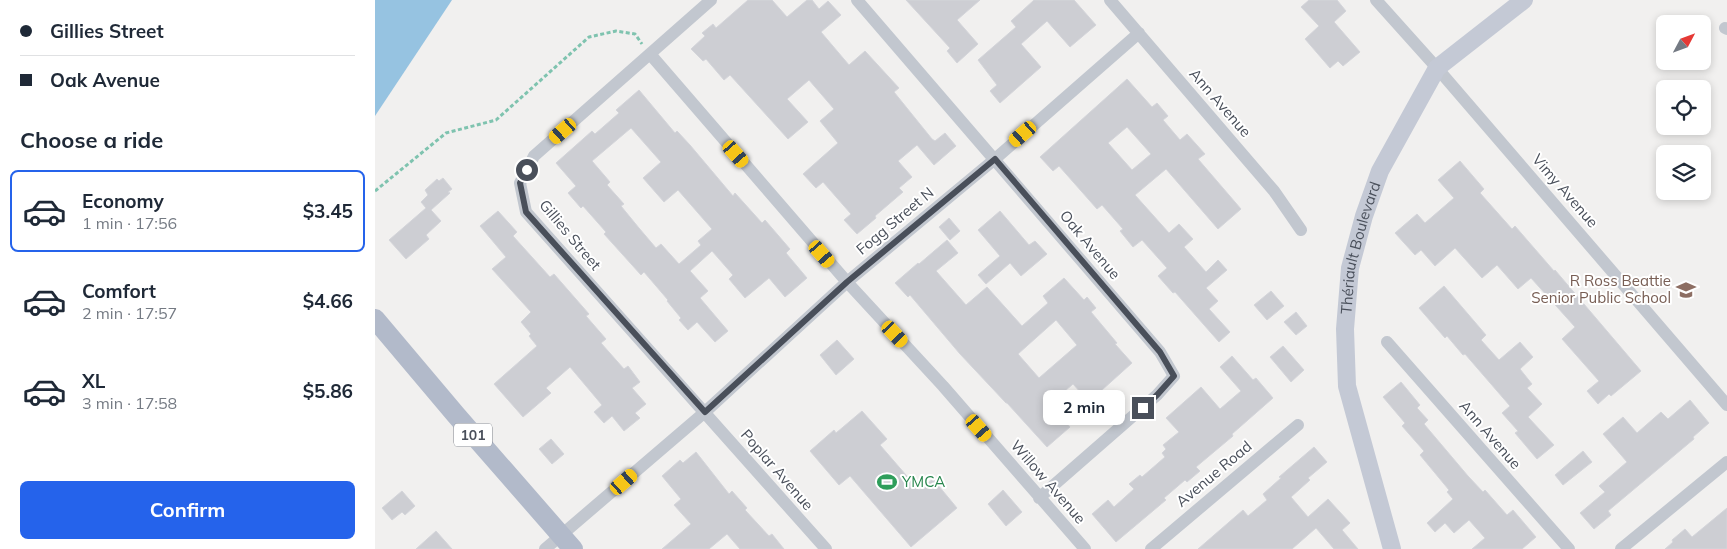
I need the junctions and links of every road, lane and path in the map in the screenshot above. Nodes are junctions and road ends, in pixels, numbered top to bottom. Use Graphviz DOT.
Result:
graph roads {
  1 [pos="711,0"];
  2 [pos="857,0"];
  3 [pos="1110,0"];
  4 [pos="1377,0"];
  5 [pos="1524,0"];
  6 [pos="1139,33"];
  7 [pos="650,54"];
  8 [pos="1437,68"];
  9 [pos="995,159"];
  10 [pos="375,191"];
  11 [pos="1301,230"];
  12 [pos="847,282"];
  13 [pos="375,319"];
  14 [pos="1387,342"];
  15 [pos="1727,405"];
  16 [pos="705,412"];
  17 [pos="1298,425"];
  18 [pos="1727,462"];
  19 [pos="1039,498"];
  20 [pos="567,542"];
  21 [pos="545,549"];
  22 [pos="826,549"];
  23 [pos="1085,549"];
  24 [pos="1151,549"];
  25 [pos="1392,549"];
  26 [pos="1569,549"];
  27 [pos="1621,549"];
  1 -- 7 [label="street, Gillies Street"];
  2 -- 9 [label="street, Oak Avenue"];
  3 -- 6 [label="street, Ann Avenue"];
  4 -- 8 [label="street, Vimy Avenue"];
  5 -- 8 [label="main road, Thériault Boulevard"];
  6 -- 9 [label="street, Fogg Street N"];
  6 -- 11 [label="street, Ann Avenue"];
  7 -- 10 [label="path"];
  7 -- 12 [label="street, Willow Avenue"];
  7 -- 16 [label="street, Gillies Street"];
  8 -- 15 [label="street, Vimy Avenue"];
  8 -- 25 [label="main road, Thériault Boulevard"];
  9 -- 12 [label="street, Fogg Street N"];
  9 -- 19 [label="street, Oak Avenue"];
  12 -- 16 [label="street, Fogg Street N"];
  12 -- 19 [label="street, Willow Avenue"];
  13 -- 20 [label="main road, 101"];
  14 -- 26 [label="street, Ann Avenue"];
  16 -- 20 [label="street, Fogg Street N"];
  16 -- 22 [label="street, Poplar Avenue"];
  17 -- 24 [label="street, Avenue Road"];
  18 -- 27 [label="street"];
  19 -- 23 [label="street, Willow Avenue"];
  20 -- 21 [label="street, Fogg Street N"];
}
